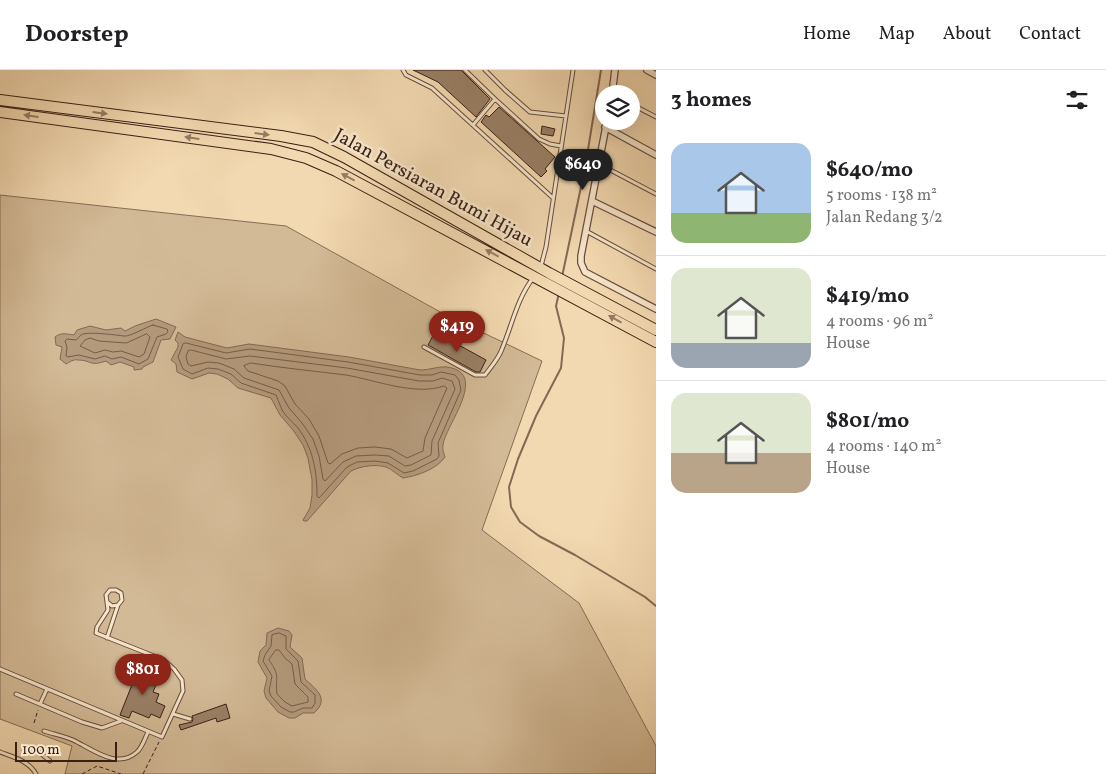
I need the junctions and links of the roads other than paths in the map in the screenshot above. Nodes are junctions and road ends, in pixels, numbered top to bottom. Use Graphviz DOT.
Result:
graph roads {
  1 [pos="403,70"];
  2 [pos="465,70"];
  3 [pos="485,70"];
  4 [pos="572,70"];
  5 [pos="615,70"];
  6 [pos="647,70"];
  7 [pos="656,75"];
  8 [pos="613,85"];
  9 [pos="495,99"];
  10 [pos="0,100"];
  11 [pos="640,109"];
  12 [pos="0,112"];
  13 [pos="566,116"];
  14 [pos="656,117"];
  15 [pos="473,126"];
  16 [pos="605,130"];
  17 [pos="616,130"];
  18 [pos="561,146"];
  19 [pos="656,155"];
  20 [pos="599,164"];
  21 [pos="656,194"];
  22 [pos="553,199"];
  23 [pos="592,201"];
  24 [pos="586,230"];
  25 [pos="656,232"];
  26 [pos="656,269"];
  27 [pos="543,274"];
  28 [pos="574,292"];
  29 [pos="656,309"];
  30 [pos="656,330"];
  31 [pos="656,342"];
  32 [pos="424,347"];
  33 [pos="107,602"];
  34 [pos="118,605"];
  35 [pos="107,638"];
  36 [pos="0,669"];
  37 [pos="47,688"];
  38 [pos="16,694"];
  39 [pos="40,704"];
  40 [pos="173,714"];
  41 [pos="190,719"];
  42 [pos="121,721"];
  43 [pos="44,731"];
  44 [pos="148,732"];
  45 [pos="37,750"];
  46 [pos="0,752"];
  47 [pos="50,761"];
  48 [pos="36,774"];
  1 -- 15 [label="lane"];
  2 -- 9 [label="lane"];
  3 -- 13 [label="lane"];
  4 -- 13 [label="lane"];
  5 -- 8 [label="street"];
  6 -- 7 [label="street"];
  9 -- 15 [label="lane"];
  9 -- 18 [label="lane"];
  10 -- 27 [label="main road, Jalan Persiaran Bumi Hijau, one-way"];
  11 -- 14 [label="lane"];
  27 -- 12 [label="main road, Jalan Persiaran Bumi Hijau, one-way"];
  13 -- 18 [label="lane"];
  15 -- 22 [label="lane"];
  16 -- 20 [label="street"];
  17 -- 19 [label="street"];
  18 -- 22 [label="lane"];
  20 -- 21 [label="lane"];
  20 -- 23 [label="street"];
  22 -- 27 [label="lane"];
  23 -- 24 [label="street"];
  23 -- 25 [label="street"];
  24 -- 26 [label="lane"];
  24 -- 29 [label="street"];
  27 -- 28 [label="main road, Jalan Persiaran Bumi Hijau"];
  27 -- 32 [label="lane"];
  28 -- 30 [label="main road, Jalan Persiaran Bumi Hijau"];
  31 -- 28 [label="main road, Jalan Persiaran Bumi Hijau, one-way"];
  33 -- 34 [label="lane"];
  33 -- 34 [label="lane"];
  33 -- 35 [label="lane"];
  34 -- 35 [label="lane"];
  35 -- 40 [label="lane"];
  36 -- 37 [label="lane"];
  37 -- 39 [label="lane"];
  37 -- 42 [label="lane"];
  38 -- 39 [label="lane"];
  39 -- 42 [label="lane"];
  40 -- 41 [label="lane"];
  40 -- 44 [label="lane"];
  42 -- 44 [label="lane"];
  43 -- 44 [label="lane"];
  45 -- 47 [label="lane"];
  46 -- 48 [label="lane"];
}
